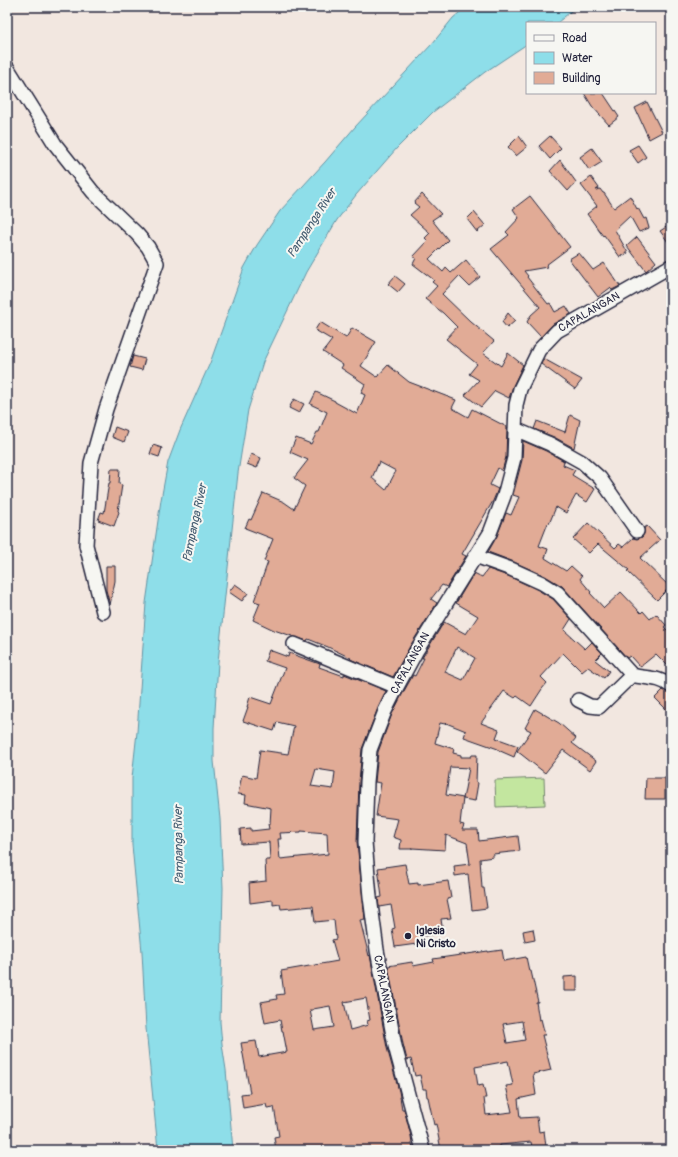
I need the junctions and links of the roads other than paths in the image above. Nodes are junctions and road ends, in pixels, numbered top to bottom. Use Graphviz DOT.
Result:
graph roads {
  1 [pos="7,67"];
  2 [pos="671,266"];
  3 [pos="515,428"];
  4 [pos="637,531"];
  5 [pos="475,556"];
  6 [pos="103,612"];
  7 [pos="294,644"];
  8 [pos="632,675"];
  9 [pos="671,686"];
  10 [pos="397,687"];
  11 [pos="578,700"];
  12 [pos="423,1150"];
  1 -- 6 [label="street"];
  2 -- 3 [label="street, CAPALANGAN"];
  3 -- 4 [label="street"];
  3 -- 5 [label="street, CAPALANGAN"];
  5 -- 8 [label="street"];
  5 -- 10 [label="street, CAPALANGAN"];
  7 -- 10 [label="street"];
  8 -- 9 [label="street"];
  8 -- 11 [label="street"];
  10 -- 12 [label="street, CAPALANGAN"];
}
